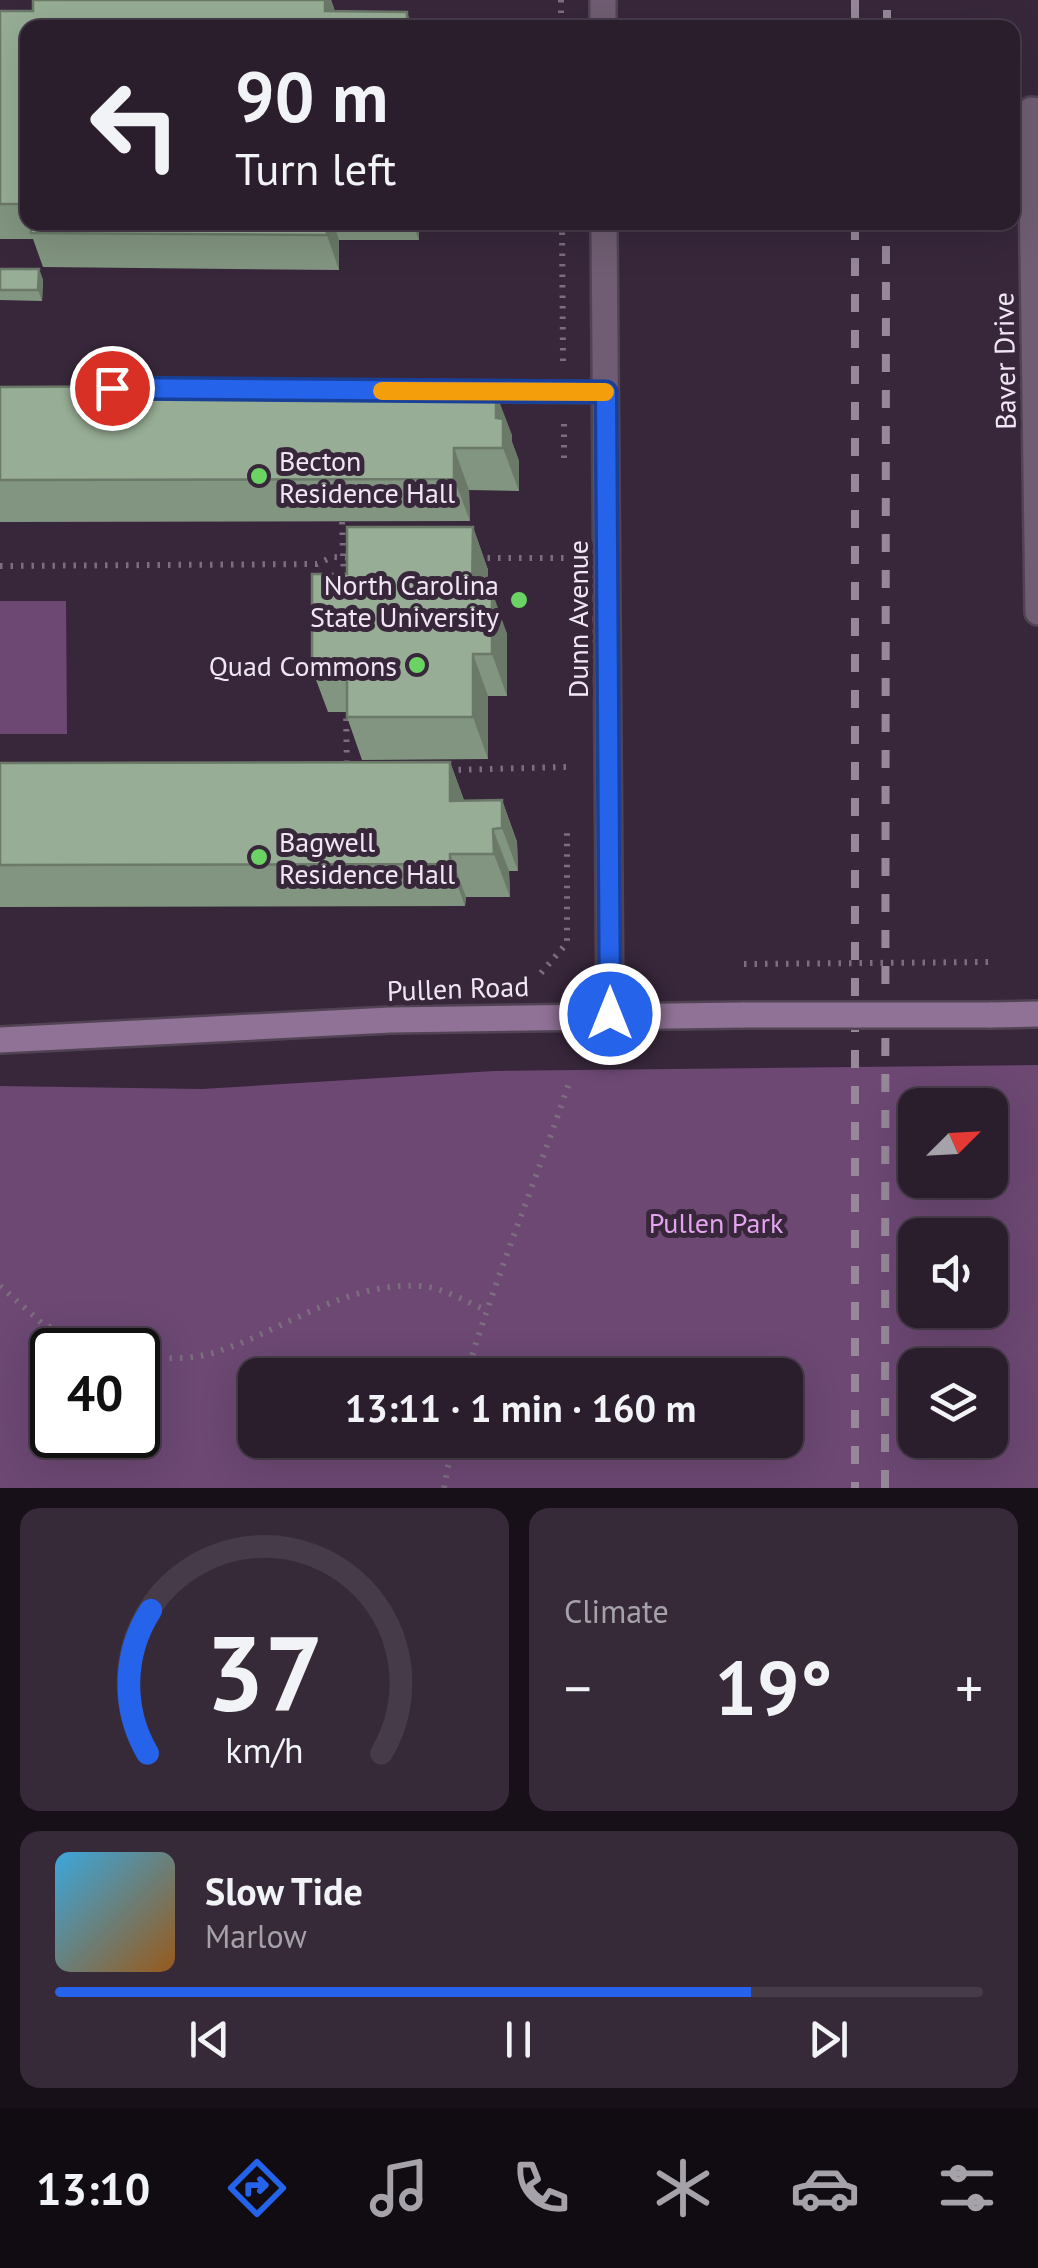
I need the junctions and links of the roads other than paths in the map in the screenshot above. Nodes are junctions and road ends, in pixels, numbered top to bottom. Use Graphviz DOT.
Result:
graph roads {
  1 [pos="1035,111"];
  2 [pos="604,230"];
  3 [pos="408,391"];
  4 [pos="606,392"];
  5 [pos="1038,612"];
  6 [pos="610,1014"];
  7 [pos="1038,1014"];
  8 [pos="0,1040"];
  1 -- 5 [label="street, Baver Drive"];
  2 -- 4 [label="street, Dunn Avenue"];
  3 -- 4 [label="lane"];
  4 -- 6 [label="street, Dunn Avenue"];
  6 -- 7 [label="main road, Pullen Road, bridge"];
  6 -- 8 [label="main road, Pullen Road"];
}
